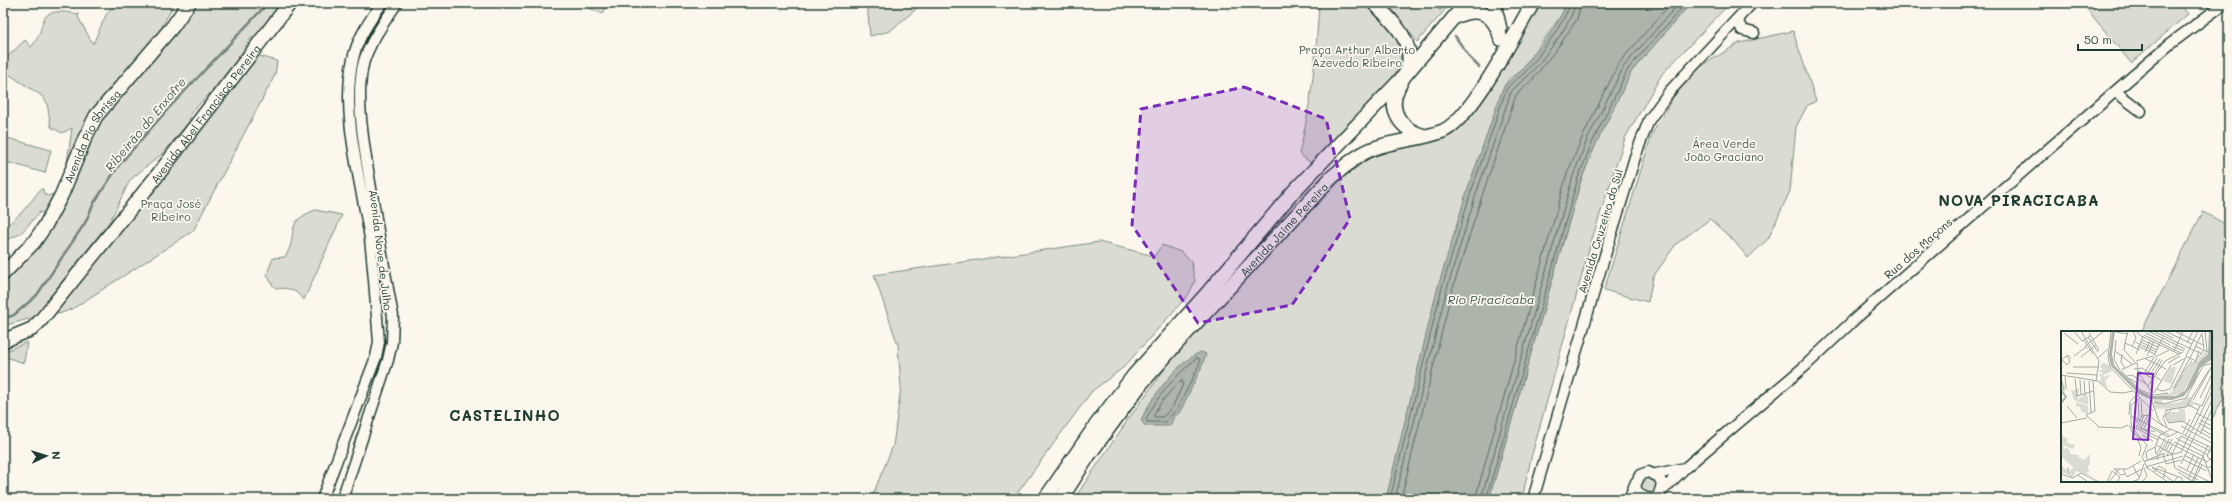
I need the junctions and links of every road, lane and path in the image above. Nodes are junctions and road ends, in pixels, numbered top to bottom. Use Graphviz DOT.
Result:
graph roads {
  1 [pos="190,3"];
  2 [pos="290,3"];
  3 [pos="382,3"];
  4 [pos="397,3"];
  5 [pos="1374,3"];
  6 [pos="1466,3"];
  7 [pos="1494,3"];
  8 [pos="1533,3"];
  9 [pos="1752,3"];
  10 [pos="2225,3"];
  11 [pos="1453,17"];
  12 [pos="1737,19"];
  13 [pos="1754,34"];
  14 [pos="1500,39"];
  15 [pos="1498,61"];
  16 [pos="1406,74"];
  17 [pos="2116,92"];
  18 [pos="2141,111"];
  19 [pos="1426,136"];
  20 [pos="3,274"];
  21 [pos="3,341"];
  22 [pos="1685,468"];
  23 [pos="1656,474"];
  24 [pos="1636,482"];
  25 [pos="1655,497"];
  26 [pos="322,499"];
  27 [pos="342,499"];
  28 [pos="1045,499"];
  29 [pos="1060,499"];
  30 [pos="1534,499"];
  31 [pos="1629,499"];
  1 -- 20 [label="main road, Avenida Pio Sbrissa"];
  2 -- 21 [label="main road, Avenida Abel Francisco Pereira"];
  3 -- 26 [label="street, Avenida Nove de Julho"];
  4 -- 27 [label="street, Avenida Nove de Julho"];
  5 -- 16 [label="main road"];
  6 -- 11 [label="main road, Avenida Jaime Pereira"];
  7 -- 14 [label="main road"];
  8 -- 15 [label="main road, Avenida Jaime Pereira"];
  9 -- 12 [label="street, Avenida Cruzeiro do Sul"];
  10 -- 17 [label="street, Rua dos Maçons"];
  11 -- 14 [label="main road"];
  11 -- 16 [label="main road, Avenida Jaime Pereira"];
  12 -- 13 [label="street"];
  12 -- 30 [label="street, Avenida Cruzeiro do Sul"];
  14 -- 15 [label="main road"];
  15 -- 19 [label="main road, Avenida Jaime Pereira"];
  16 -- 19 [label="main road"];
  16 -- 28 [label="main road, Avenida Jaime Pereira"];
  17 -- 18 [label="street"];
  17 -- 22 [label="street, Rua dos Maçons"];
  19 -- 29 [label="main road, Avenida Jaime Pereira"];
  22 -- 23 [label="street, Rua dos Maçons"];
  22 -- 25 [label="street, Rua dos Maçons"];
  23 -- 24 [label="street"];
  23 -- 25 [label="street"];
  24 -- 25 [label="street"];
  24 -- 31 [label="street"];
}
